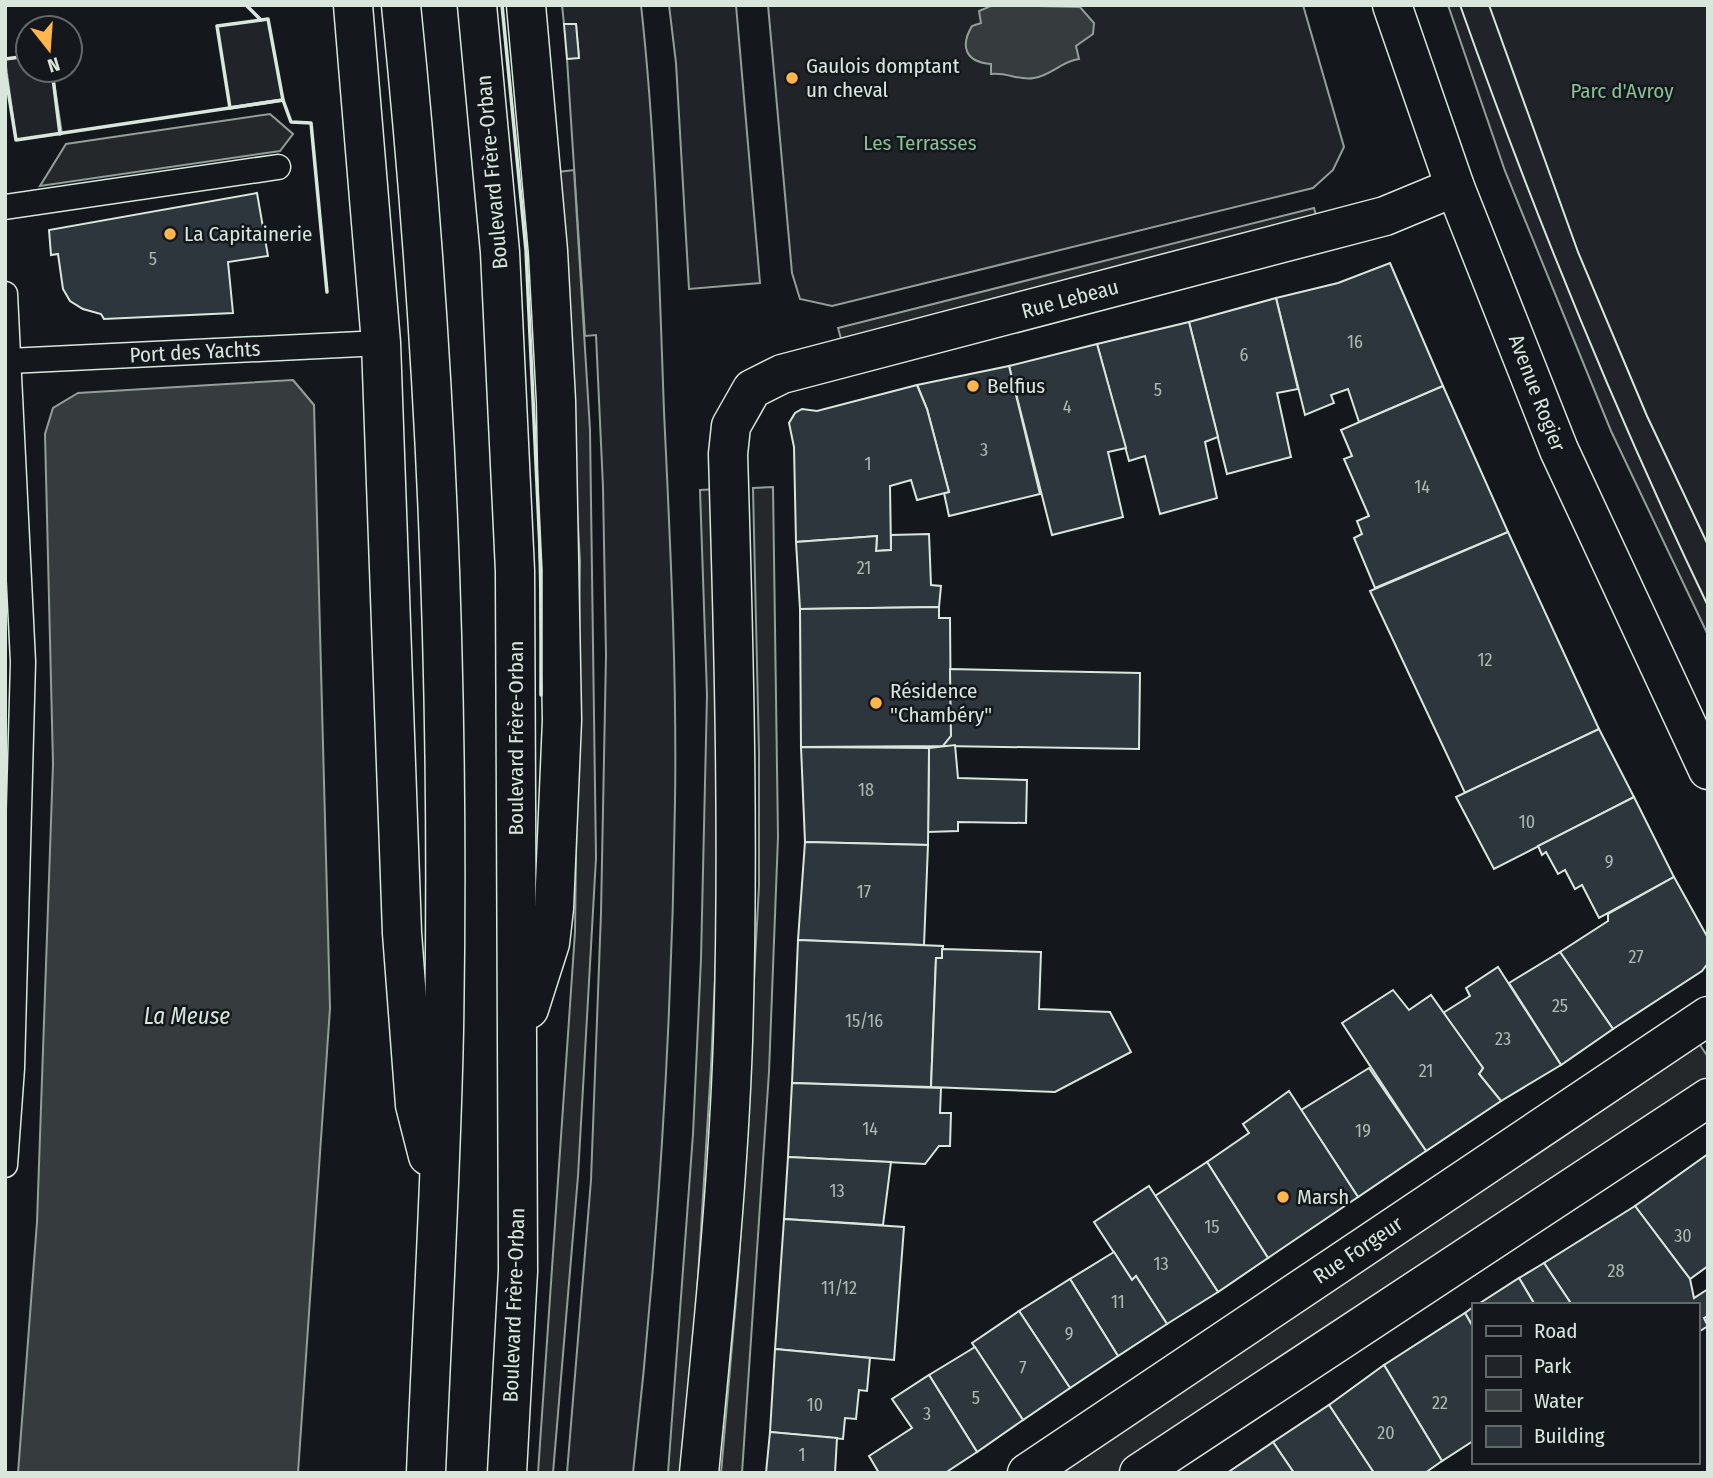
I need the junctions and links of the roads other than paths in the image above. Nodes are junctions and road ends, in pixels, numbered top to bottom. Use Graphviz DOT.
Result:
graph roads {
  1 [pos="353,5"];
  2 [pos="401,5"];
  3 [pos="477,5"];
  4 [pos="526,5"];
  5 [pos="1392,5"];
  6 [pos="278,167"];
  7 [pos="1455,187"];
  8 [pos="5,207"];
  9 [pos="5,293"];
  10 [pos="382,343"];
  11 [pos="9,361"];
  12 [pos="1708,770"];
  13 [pos="1702,1024"];
  14 [pos="519,1041"];
  15 [pos="1708,1098"];
  16 [pos="5,1165"];
  17 [pos="438,1195"];
  18 [pos="426,1473"];
  19 [pos="507,1473"];
  20 [pos="699,1473"];
  21 [pos="1027,1473"];
  22 [pos="1139,1473"];
  1 -- 10 [label="main road"];
  2 -- 17 [label="main road"];
  3 -- 14 [label="main road, Boulevard Frère-Orban"];
  4 -- 14 [label="main road"];
  5 -- 7 [label="main road, Avenue Rogier"];
  6 -- 8 [label="lane"];
  7 -- 12 [label="main road, Avenue Rogier"];
  7 -- 20 [label="main road, Rue Lebeau"];
  9 -- 11 [label="lane"];
  10 -- 11 [label="lane, Port des Yachts"];
  10 -- 17 [label="main road"];
  11 -- 16 [label="lane"];
  13 -- 21 [label="main road, Rue Forgeur"];
  14 -- 19 [label="main road, Boulevard Frère-Orban"];
  15 -- 22 [label="main road"];
  17 -- 18 [label="main road"];
}
